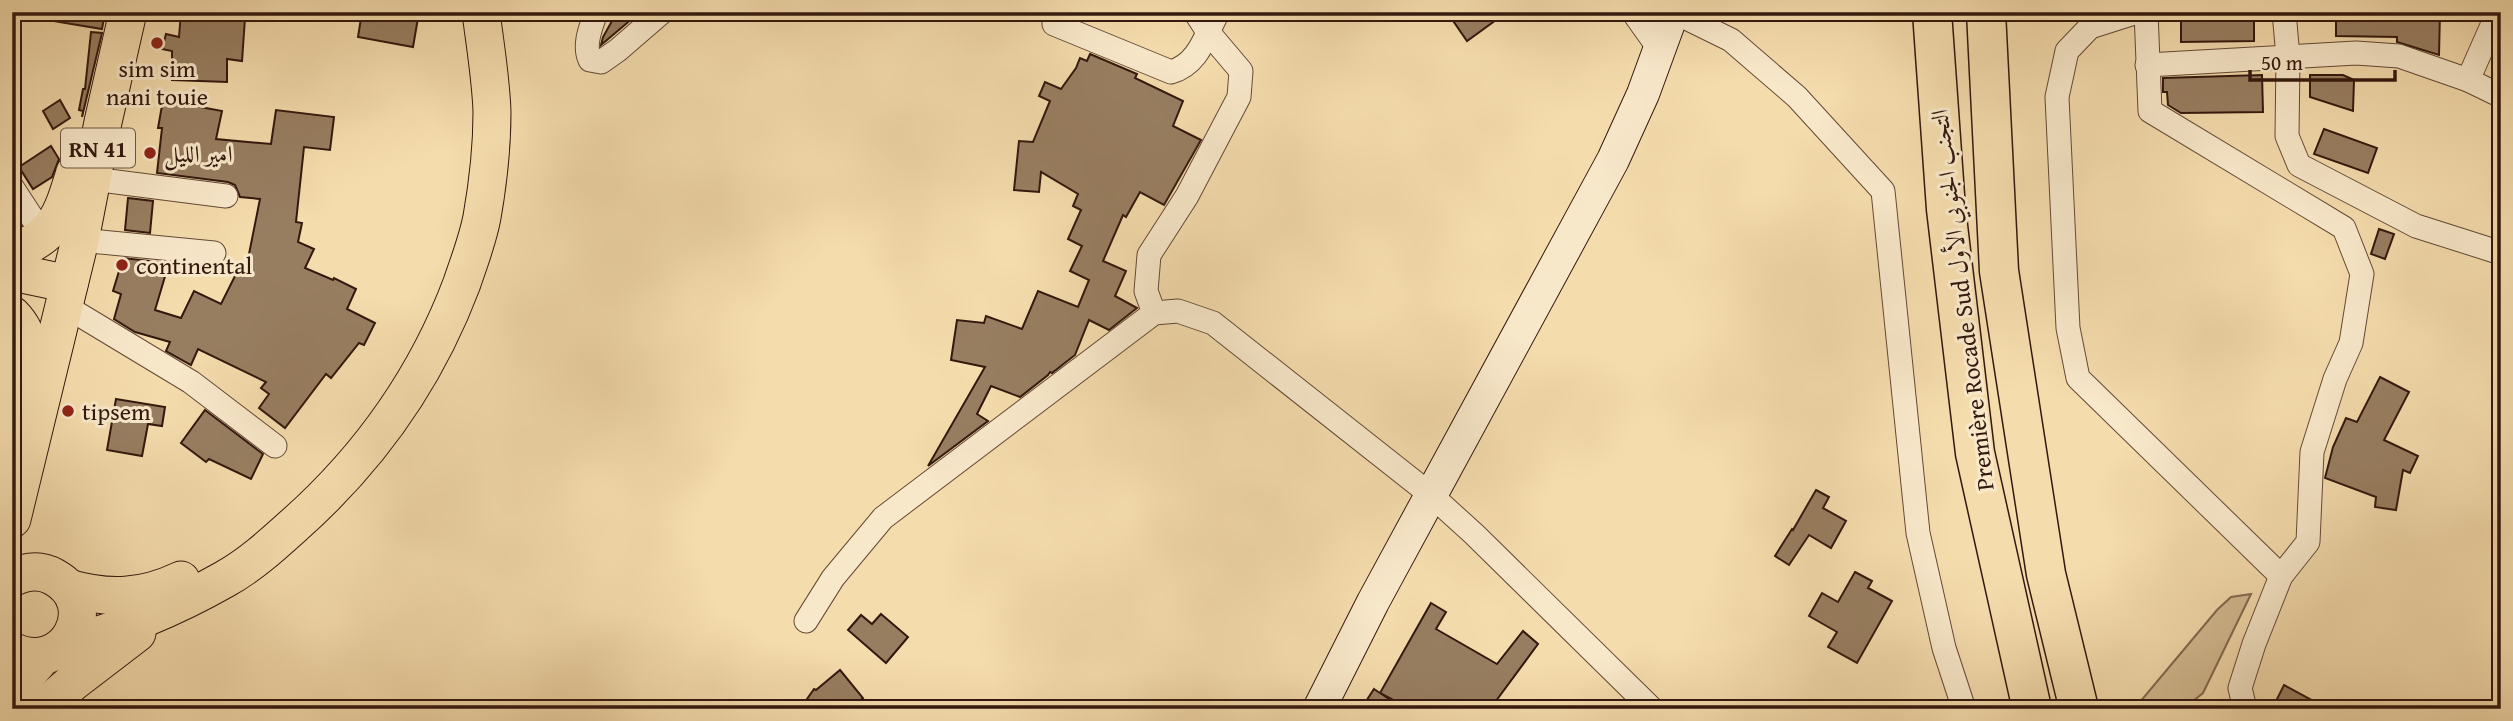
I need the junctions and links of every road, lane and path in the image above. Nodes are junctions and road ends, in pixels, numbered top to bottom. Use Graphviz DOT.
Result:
graph roads {
  1 [pos="128,12"];
  2 [pos="459,12"];
  3 [pos="481,12"];
  4 [pos="596,12"];
  5 [pos="662,12"];
  6 [pos="1195,12"];
  7 [pos="1633,12"];
  8 [pos="1673,12"];
  9 [pos="1932,12"];
  10 [pos="1986,12"];
  11 [pos="2137,12"];
  12 [pos="2146,12"];
  13 [pos="2284,12"];
  14 [pos="2498,12"];
  15 [pos="1213,22"];
  16 [pos="1054,23"];
  17 [pos="1660,50"];
  18 [pos="2288,57"];
  19 [pos="2147,65"];
  20 [pos="2468,80"];
  21 [pos="2501,96"];
  22 [pos="103,122"];
  23 [pos="93,179"];
  24 [pos="12,187"];
  25 [pos="226,196"];
  26 [pos="44,236"];
  27 [pos="80,240"];
  28 [pos="12,251"];
  29 [pos="214,253"];
  30 [pos="2501,253"];
  31 [pos="12,272"];
  32 [pos="67,295"];
  33 [pos="1154,313"];
  34 [pos="12,315"];
  35 [pos="275,446"];
  36 [pos="29,455"];
  37 [pos="1431,495"];
  38 [pos="14,509"];
  39 [pos="2281,576"];
  40 [pos="12,578"];
  41 [pos="68,588"];
  42 [pos="180,602"];
  43 [pos="806,621"];
  44 [pos="40,651"];
  45 [pos="12,695"];
  46 [pos="42,709"];
  47 [pos="1319,709"];
  48 [pos="1652,709"];
  49 [pos="1964,709"];
  50 [pos="2032,709"];
  51 [pos="2079,709"];
  52 [pos="2245,709"];
  1 -- 22 [label="highway, RN 41"];
  2 -- 41 [label="highway"];
  3 -- 42 [label="highway"];
  4 -- 5 [label="street"];
  6 -- 15 [label="street"];
  7 -- 17 [label="street"];
  8 -- 17 [label="main road"];
  8 -- 49 [label="street"];
  9 -- 50 [label="highway, Première Rocade Sud التجنب الجنوبي الأول"];
  10 -- 51 [label="highway, Première Rocade Sud التجنب الجنوبي الأول"];
  11 -- 39 [label="street"];
  12 -- 19 [label="street"];
  13 -- 18 [label="street"];
  14 -- 20 [label="street"];
  15 -- 16 [label="street"];
  15 -- 33 [label="street"];
  17 -- 37 [label="main road"];
  18 -- 19 [label="street"];
  18 -- 20 [label="street"];
  18 -- 30 [label="street"];
  19 -- 39 [label="street"];
  20 -- 21 [label="street"];
  22 -- 23 [label="highway, RN 41"];
  22 -- 26 [label="highway"];
  23 -- 25 [label="street"];
  23 -- 27 [label="highway, RN 41"];
  24 -- 26 [label="street"];
  26 -- 28 [label="highway"];
  27 -- 29 [label="street"];
  27 -- 32 [label="highway, RN 41"];
  31 -- 32 [label="highway"];
  32 -- 35 [label="street"];
  32 -- 36 [label="highway"];
  33 -- 37 [label="street"];
  33 -- 43 [label="street"];
  34 -- 36 [label="highway"];
  36 -- 38 [label="highway"];
  37 -- 47 [label="main road"];
  37 -- 48 [label="street"];
  39 -- 52 [label="street"];
  40 -- 41 [label="highway"];
  41 -- 44 [label="highway"];
  42 -- 44 [label="highway"];
  42 -- 46 [label="highway"];
  44 -- 45 [label="highway"];
}
